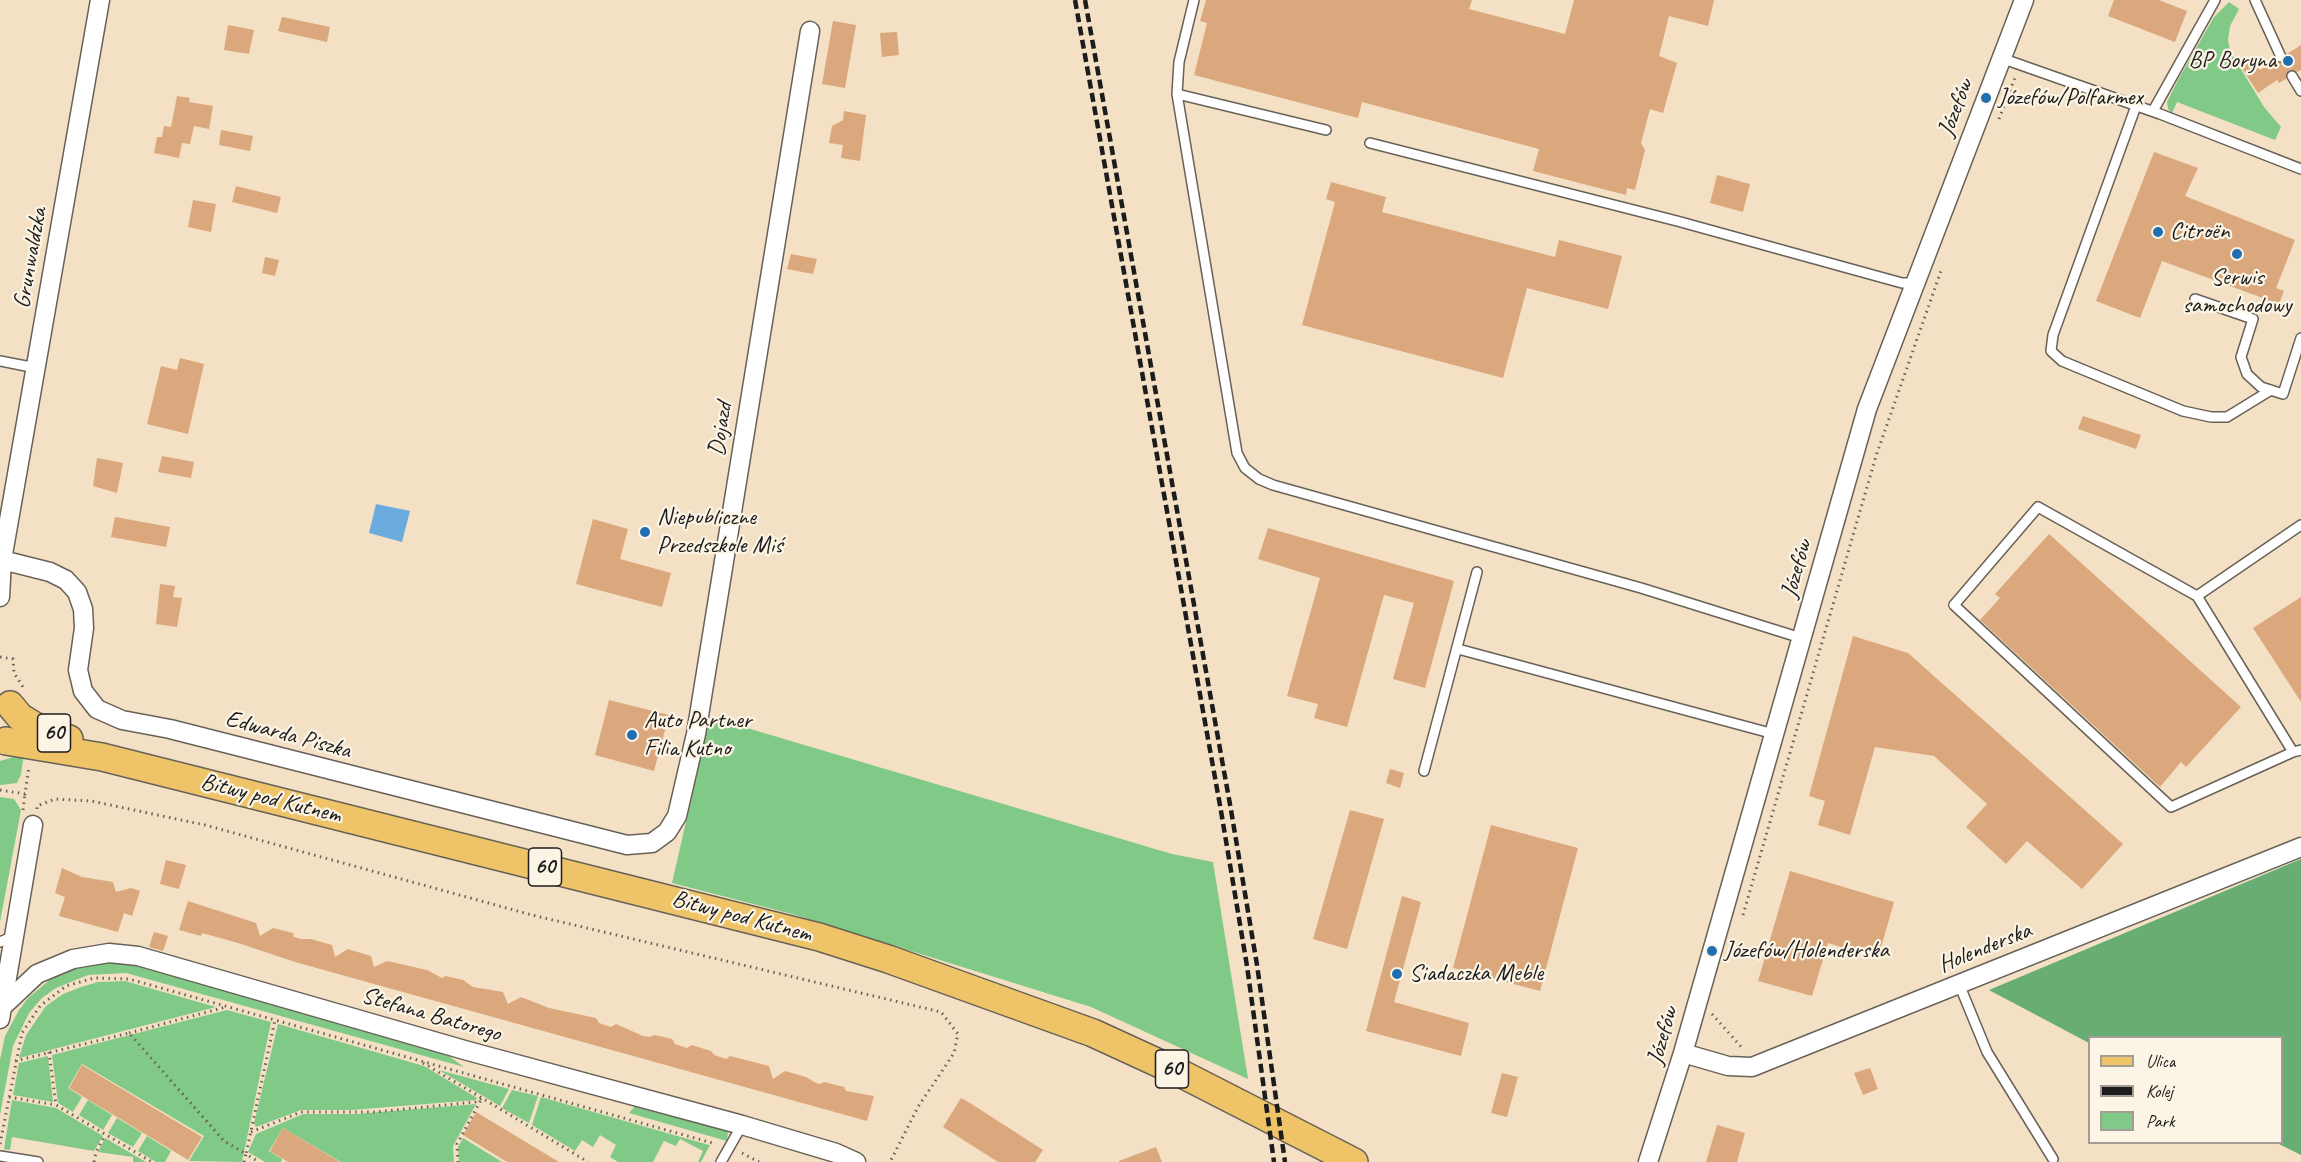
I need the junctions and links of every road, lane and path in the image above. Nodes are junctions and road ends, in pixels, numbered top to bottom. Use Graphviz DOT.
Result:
graph roads {
  1 [pos="100,0"];
  2 [pos="1194,0"];
  3 [pos="2024,0"];
  4 [pos="2216,0"];
  5 [pos="2255,0"];
  6 [pos="810,31"];
  7 [pos="2281,57"];
  8 [pos="2001,58"];
  9 [pos="2020,65"];
  10 [pos="2292,76"];
  11 [pos="2301,91"];
  12 [pos="1177,94"];
  13 [pos="2136,106"];
  14 [pos="2153,111"];
  15 [pos="1999,120"];
  16 [pos="1326,130"];
  17 [pos="1370,143"];
  18 [pos="2301,169"];
  19 [pos="1943,265"];
  20 [pos="1913,283"];
  21 [pos="2195,299"];
  22 [pos="2301,338"];
  23 [pos="0,361"];
  24 [pos="36,368"];
  25 [pos="2271,390"];
  26 [pos="4,520"];
  27 [pos="2301,525"];
  28 [pos="1,562"];
  29 [pos="1477,572"];
  30 [pos="2197,596"];
  31 [pos="0,597"];
  32 [pos="1802,638"];
  33 [pos="1458,649"];
  34 [pos="5,697"];
  35 [pos="1774,734"];
  36 [pos="3,744"];
  37 [pos="2297,751"];
  38 [pos="102,757"];
  39 [pos="1424,771"];
  40 [pos="33,825"];
  41 [pos="667,832"];
  42 [pos="2301,847"];
  43 [pos="1741,921"];
  44 [pos="7,939"];
  45 [pos="1959,984"];
  46 [pos="228,1007"];
  47 [pos="2,1012"];
  48 [pos="275,1020"];
  49 [pos="129,1033"];
  50 [pos="49,1052"];
  51 [pos="1683,1053"];
  52 [pos="418,1060"];
  53 [pos="15,1061"];
  54 [pos="9,1097"];
  55 [pos="482,1098"];
  56 [pos="56,1105"];
  57 [pos="2,1119"];
  58 [pos="742,1125"];
  59 [pos="251,1132"];
  60 [pos="105,1135"];
  61 [pos="0,1145"];
  62 [pos="729,1148"];
  63 [pos="246,1154"];
  64 [pos="0,1155"];
  65 [pos="2053,1159"];
  66 [pos="38,1162"];
  67 [pos="94,1162"];
  68 [pos="152,1162"];
  69 [pos="244,1162"];
  70 [pos="259,1162"];
  71 [pos="458,1162"];
  72 [pos="588,1162"];
  73 [pos="721,1162"];
  74 [pos="759,1162"];
  75 [pos="856,1162"];
  76 [pos="890,1162"];
  77 [pos="1354,1162"];
  78 [pos="1648,1162"];
  1 -- 24 [label="street, Grunwaldzka"];
  2 -- 12 [label="lane"];
  3 -- 8 [label="street, Józefów"];
  4 -- 14 [label="lane"];
  5 -- 7 [label="lane"];
  6 -- 41 [label="street, Dojazd"];
  8 -- 9 [label="lane"];
  8 -- 20 [label="street, Józefów"];
  9 -- 13 [label="lane"];
  9 -- 15 [label="path"];
  10 -- 11 [label="lane"];
  12 -- 16 [label="lane"];
  12 -- 32 [label="lane"];
  13 -- 14 [label="lane"];
  13 -- 25 [label="lane"];
  14 -- 18 [label="lane"];
  17 -- 20 [label="lane"];
  19 -- 43 [label="path"];
  20 -- 32 [label="street, Józefów"];
  21 -- 25 [label="lane"];
  22 -- 25 [label="lane"];
  23 -- 24 [label="lane"];
  24 -- 26 [label="street, Grunwaldzka"];
  26 -- 28 [label="street, Grunwaldzka"];
  27 -- 30 [label="lane"];
  28 -- 31 [label="street, Grunwaldzka"];
  28 -- 41 [label="street, Edwarda Piszka"];
  29 -- 33 [label="lane"];
  30 -- 37 [label="lane"];
  30 -- 37 [label="lane"];
  32 -- 35 [label="street, Józefów"];
  33 -- 35 [label="lane"];
  33 -- 39 [label="lane"];
  34 -- 36 [label="main road, 60"];
  34 -- 38 [label="main road, Bitwy pod Kutnem / 60"];
  35 -- 51 [label="street, Józefów"];
  36 -- 38 [label="main road, Bitwy pod Kutnem / 60"];
  38 -- 77 [label="main road, Bitwy pod Kutnem / 60"];
  40 -- 44 [label="street"];
  40 -- 76 [label="path"];
  42 -- 45 [label="street, Holenderska"];
  44 -- 47 [label="street"];
  45 -- 51 [label="street, Holenderska"];
  45 -- 65 [label="lane"];
  46 -- 48 [label="path"];
  46 -- 49 [label="path"];
  46 -- 53 [label="path"];
  47 -- 58 [label="street, Stefana Batorego"];
  48 -- 52 [label="path"];
  48 -- 59 [label="path"];
  49 -- 50 [label="path"];
  49 -- 63 [label="path"];
  50 -- 53 [label="path"];
  50 -- 56 [label="path"];
  51 -- 78 [label="street, Józefów"];
  52 -- 55 [label="path"];
  52 -- 62 [label="path"];
  53 -- 54 [label="path"];
  54 -- 56 [label="path"];
  54 -- 57 [label="path"];
  55 -- 59 [label="path"];
  55 -- 71 [label="path"];
  55 -- 72 [label="path"];
  56 -- 60 [label="path"];
  57 -- 61 [label="path"];
  58 -- 62 [label="lane"];
  58 -- 75 [label="street, Stefana Batorego"];
  59 -- 63 [label="path"];
  60 -- 67 [label="path"];
  60 -- 68 [label="path"];
  62 -- 73 [label="lane"];
  62 -- 74 [label="path"];
  63 -- 69 [label="path"];
  63 -- 70 [label="path"];
  64 -- 66 [label="lane"];
}
